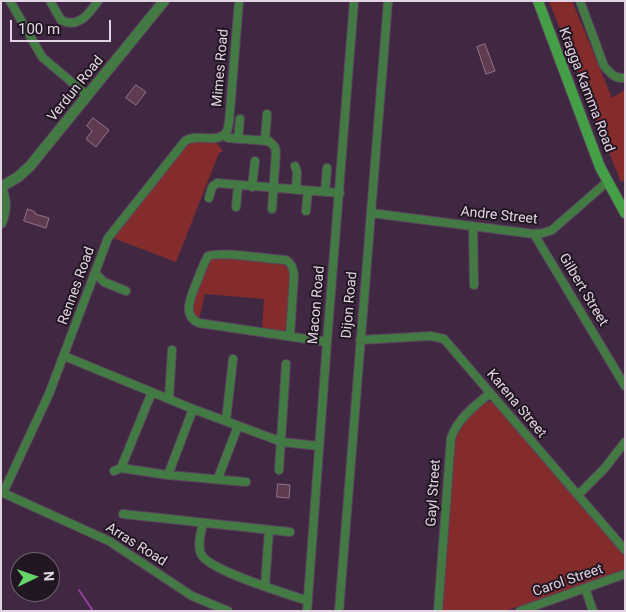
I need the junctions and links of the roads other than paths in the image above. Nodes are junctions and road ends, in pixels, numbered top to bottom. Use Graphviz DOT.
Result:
graph roads {
  1 [pos="10,1"];
  2 [pos="50,1"];
  3 [pos="98,1"];
  4 [pos="164,1"];
  5 [pos="239,1"];
  6 [pos="354,1"];
  7 [pos="388,1"];
  8 [pos="538,1"];
  9 [pos="580,1"];
  10 [pos="625,78"];
  11 [pos="88,96"];
  12 [pos="267,114"];
  13 [pos="240,119"];
  14 [pos="224,135"];
  15 [pos="238,139"];
  16 [pos="265,141"];
  17 [pos="255,161"];
  18 [pos="295,166"];
  19 [pos="327,168"];
  20 [pos="607,182"];
  21 [pos="238,185"];
  22 [pos="1,187"];
  23 [pos="252,187"];
  24 [pos="273,188"];
  25 [pos="296,190"];
  26 [pos="308,190"];
  27 [pos="325,192"];
  28 [pos="340,193"];
  29 [pos="209,198"];
  30 [pos="236,207"];
  31 [pos="272,209"];
  32 [pos="306,211"];
  33 [pos="371,213"];
  34 [pos="625,213"];
  35 [pos="1,223"];
  36 [pos="473,226"];
  37 [pos="534,234"];
  38 [pos="95,273"];
  39 [pos="474,285"];
  40 [pos="126,291"];
  41 [pos="290,336"];
  42 [pos="360,340"];
  43 [pos="327,342"];
  44 [pos="172,350"];
  45 [pos="64,356"];
  46 [pos="233,359"];
  47 [pos="286,364"];
  48 [pos="625,386"];
  49 [pos="152,392"];
  50 [pos="490,393"];
  51 [pos="169,399"];
  52 [pos="193,409"];
  53 [pos="226,421"];
  54 [pos="238,426"];
  55 [pos="282,442"];
  56 [pos="625,442"];
  57 [pos="319,446"];
  58 [pos="279,470"];
  59 [pos="168,474"];
  60 [pos="218,478"];
  61 [pos="246,482"];
  62 [pos="2,492"];
  63 [pos="578,495"];
  64 [pos="123,514"];
  65 [pos="203,523"];
  66 [pos="269,530"];
  67 [pos="290,532"];
  68 [pos="625,550"];
  69 [pos="625,574"];
  70 [pos="265,586"];
  71 [pos="585,588"];
  72 [pos="308,601"];
  73 [pos="228,611"];
  74 [pos="307,611"];
  75 [pos="339,611"];
  76 [pos="438,611"];
  77 [pos="520,611"];
  78 [pos="593,611"];
  1 -- 11 [label="street"];
  2 -- 3 [label="street"];
  4 -- 11 [label="street, Verdun Road"];
  5 -- 14 [label="street, Mimes Road"];
  6 -- 28 [label="street, Macon Road"];
  7 -- 33 [label="street, Dijon Road"];
  8 -- 20 [label="main road, Kragga Kamma Road"];
  9 -- 10 [label="street"];
  11 -- 22 [label="street, Verdun Road"];
  12 -- 16 [label="street"];
  13 -- 15 [label="street"];
  14 -- 15 [label="street"];
  14 -- 38 [label="street, Rennes Road"];
  15 -- 16 [label="street"];
  16 -- 24 [label="street"];
  17 -- 23 [label="street"];
  18 -- 25 [label="street"];
  19 -- 27 [label="street"];
  20 -- 34 [label="main road, Kragga Kamma Road"];
  20 -- 37 [label="street, Andre Street"];
  21 -- 23 [label="street"];
  21 -- 29 [label="street"];
  21 -- 30 [label="street"];
  22 -- 35 [label="street, Verdun Road"];
  23 -- 24 [label="street"];
  24 -- 25 [label="street"];
  24 -- 31 [label="street"];
  25 -- 26 [label="street"];
  26 -- 27 [label="street"];
  26 -- 32 [label="street"];
  27 -- 28 [label="street"];
  28 -- 43 [label="street, Macon Road"];
  33 -- 36 [label="street, Andre Street"];
  33 -- 42 [label="street, Dijon Road"];
  36 -- 37 [label="street, Andre Street"];
  36 -- 39 [label="street"];
  37 -- 48 [label="street, Gilbert Street"];
  38 -- 40 [label="street"];
  38 -- 45 [label="street, Rennes Road"];
  41 -- 41 [label="street"];
  41 -- 43 [label="street"];
  42 -- 50 [label="street, Karena Street"];
  42 -- 75 [label="street, Dijon Road"];
  43 -- 57 [label="street, Macon Road"];
  44 -- 51 [label="street"];
  45 -- 49 [label="street"];
  45 -- 62 [label="street, Rennes Road"];
  46 -- 53 [label="street"];
  47 -- 55 [label="street"];
  49 -- 51 [label="street"];
  49 -- 59 [label="street"];
  50 -- 63 [label="street, Karena Street"];
  50 -- 76 [label="street, Gayl Street"];
  51 -- 52 [label="street"];
  52 -- 53 [label="street"];
  52 -- 59 [label="street"];
  53 -- 54 [label="street"];
  54 -- 55 [label="street"];
  54 -- 60 [label="street"];
  55 -- 57 [label="street"];
  55 -- 58 [label="street"];
  56 -- 63 [label="street"];
  57 -- 72 [label="street, Macon Road"];
  59 -- 60 [label="street"];
  60 -- 61 [label="street"];
  62 -- 73 [label="street, Arras Road"];
  63 -- 68 [label="street, Karena Street"];
  64 -- 65 [label="street"];
  65 -- 66 [label="street"];
  65 -- 70 [label="street"];
  66 -- 67 [label="street"];
  66 -- 70 [label="street"];
  69 -- 71 [label="street, Carol Street"];
  70 -- 72 [label="street"];
  71 -- 77 [label="street, Carol Street"];
  71 -- 78 [label="street"];
  72 -- 74 [label="street, Macon Road"];
}
